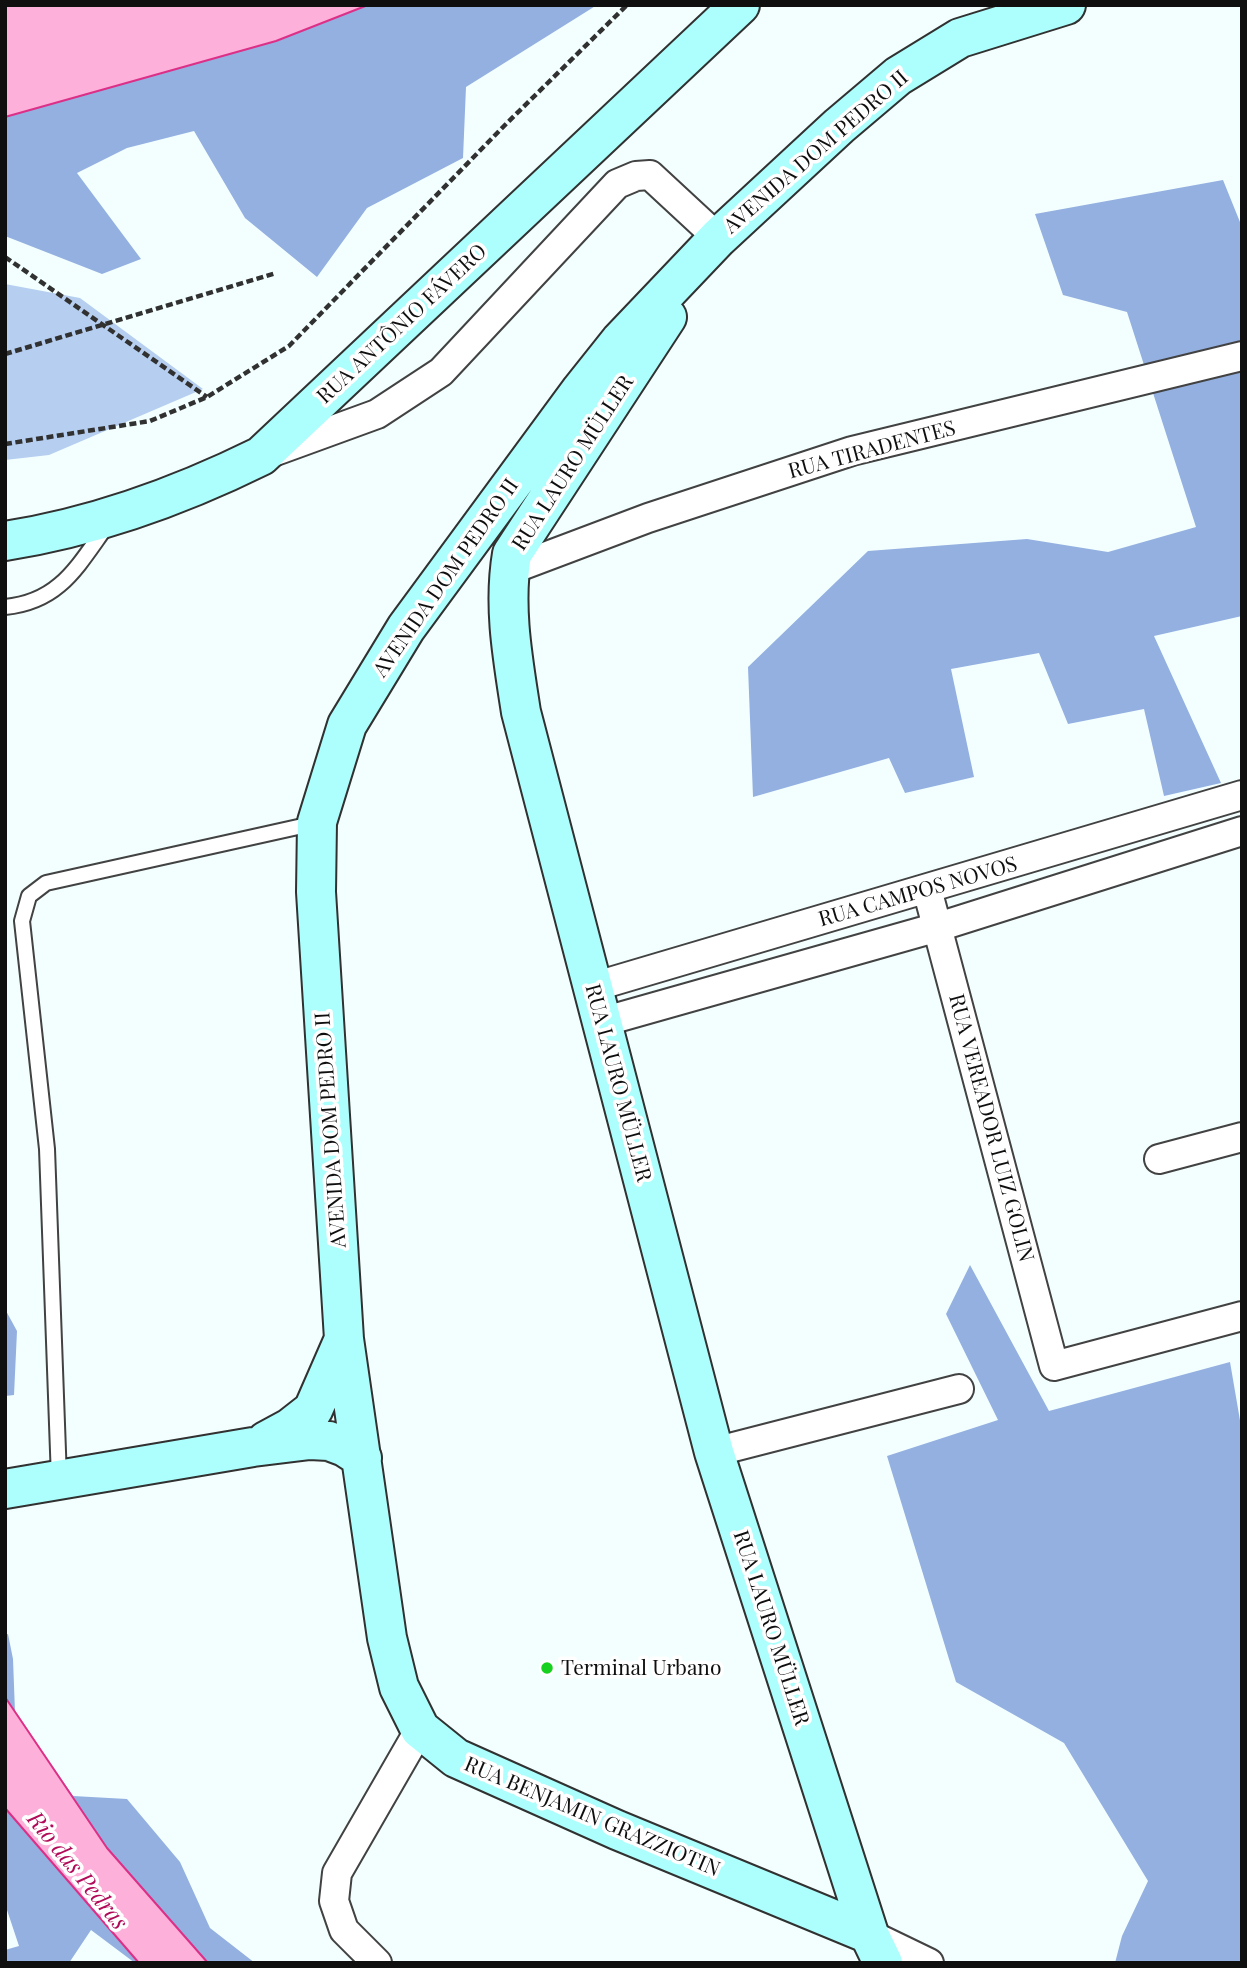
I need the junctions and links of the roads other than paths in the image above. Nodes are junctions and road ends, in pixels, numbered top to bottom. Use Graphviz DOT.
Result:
graph roads {
  1 [pos="740,5"];
  2 [pos="1066,5"];
  3 [pos="718,238"];
  4 [pos="1242,356"];
  5 [pos="261,456"];
  6 [pos="114,517"];
  7 [pos="5,541"];
  8 [pos="510,570"];
  9 [pos="5,607"];
  10 [pos="1242,795"];
  11 [pos="317,822"];
  12 [pos="1242,831"];
  13 [pos="927,889"];
  14 [pos="937,927"];
  15 [pos="598,1004"];
  16 [pos="1242,1137"];
  17 [pos="1159,1159"];
  18 [pos="1242,1316"];
  19 [pos="344,1339"];
  20 [pos="959,1389"];
  21 [pos="253,1447"];
  22 [pos="714,1452"];
  23 [pos="362,1458"];
  24 [pos="59,1480"];
  25 [pos="5,1489"];
  26 [pos="421,1729"];
  27 [pos="876,1948"];
  28 [pos="377,1963"];
  29 [pos="929,1963"];
  1 -- 5 [label="main road, RUA ANTÔNIO FÁVERO"];
  2 -- 3 [label="main road, AVENIDA DOM PEDRO II"];
  3 -- 5 [label="street"];
  3 -- 8 [label="main road, RUA LAURO MÜLLER"];
  3 -- 11 [label="main road, AVENIDA DOM PEDRO II"];
  4 -- 8 [label="street, RUA TIRADENTES"];
  5 -- 6 [label="main road, RUA ANTÔNIO FÁVERO"];
  6 -- 7 [label="main road, RUA ANTÔNIO FÁVERO"];
  6 -- 9 [label="lane"];
  8 -- 15 [label="main road, RUA LAURO MÜLLER"];
  10 -- 13 [label="street, RUA CAMPOS NOVOS"];
  11 -- 19 [label="main road, AVENIDA DOM PEDRO II"];
  11 -- 24 [label="lane"];
  12 -- 14 [label="street, RUA CAMPOS NOVOS"];
  13 -- 14 [label="street, RUA VEREADOR LUIZ GOLIN"];
  13 -- 15 [label="street, RUA CAMPOS NOVOS"];
  14 -- 15 [label="street, RUA CAMPOS NOVOS"];
  14 -- 18 [label="street, RUA VEREADOR LUIZ GOLIN"];
  15 -- 22 [label="main road, RUA LAURO MÜLLER"];
  16 -- 17 [label="street"];
  19 -- 21 [label="main road, AVENIDA DOM PEDRO II"];
  19 -- 23 [label="main road, RUA BENJAMIN GRAZZIOTIN"];
  20 -- 22 [label="street"];
  21 -- 23 [label="main road, AVENIDA DOM PEDRO II"];
  21 -- 24 [label="main road, AVENIDA DOM PEDRO II"];
  22 -- 27 [label="main road, RUA LAURO MÜLLER"];
  23 -- 26 [label="main road, RUA BENJAMIN GRAZZIOTIN"];
  24 -- 25 [label="main road, AVENIDA DOM PEDRO II"];
  26 -- 27 [label="main road, RUA BENJAMIN GRAZZIOTIN"];
  26 -- 28 [label="street"];
  27 -- 29 [label="street"];
}
